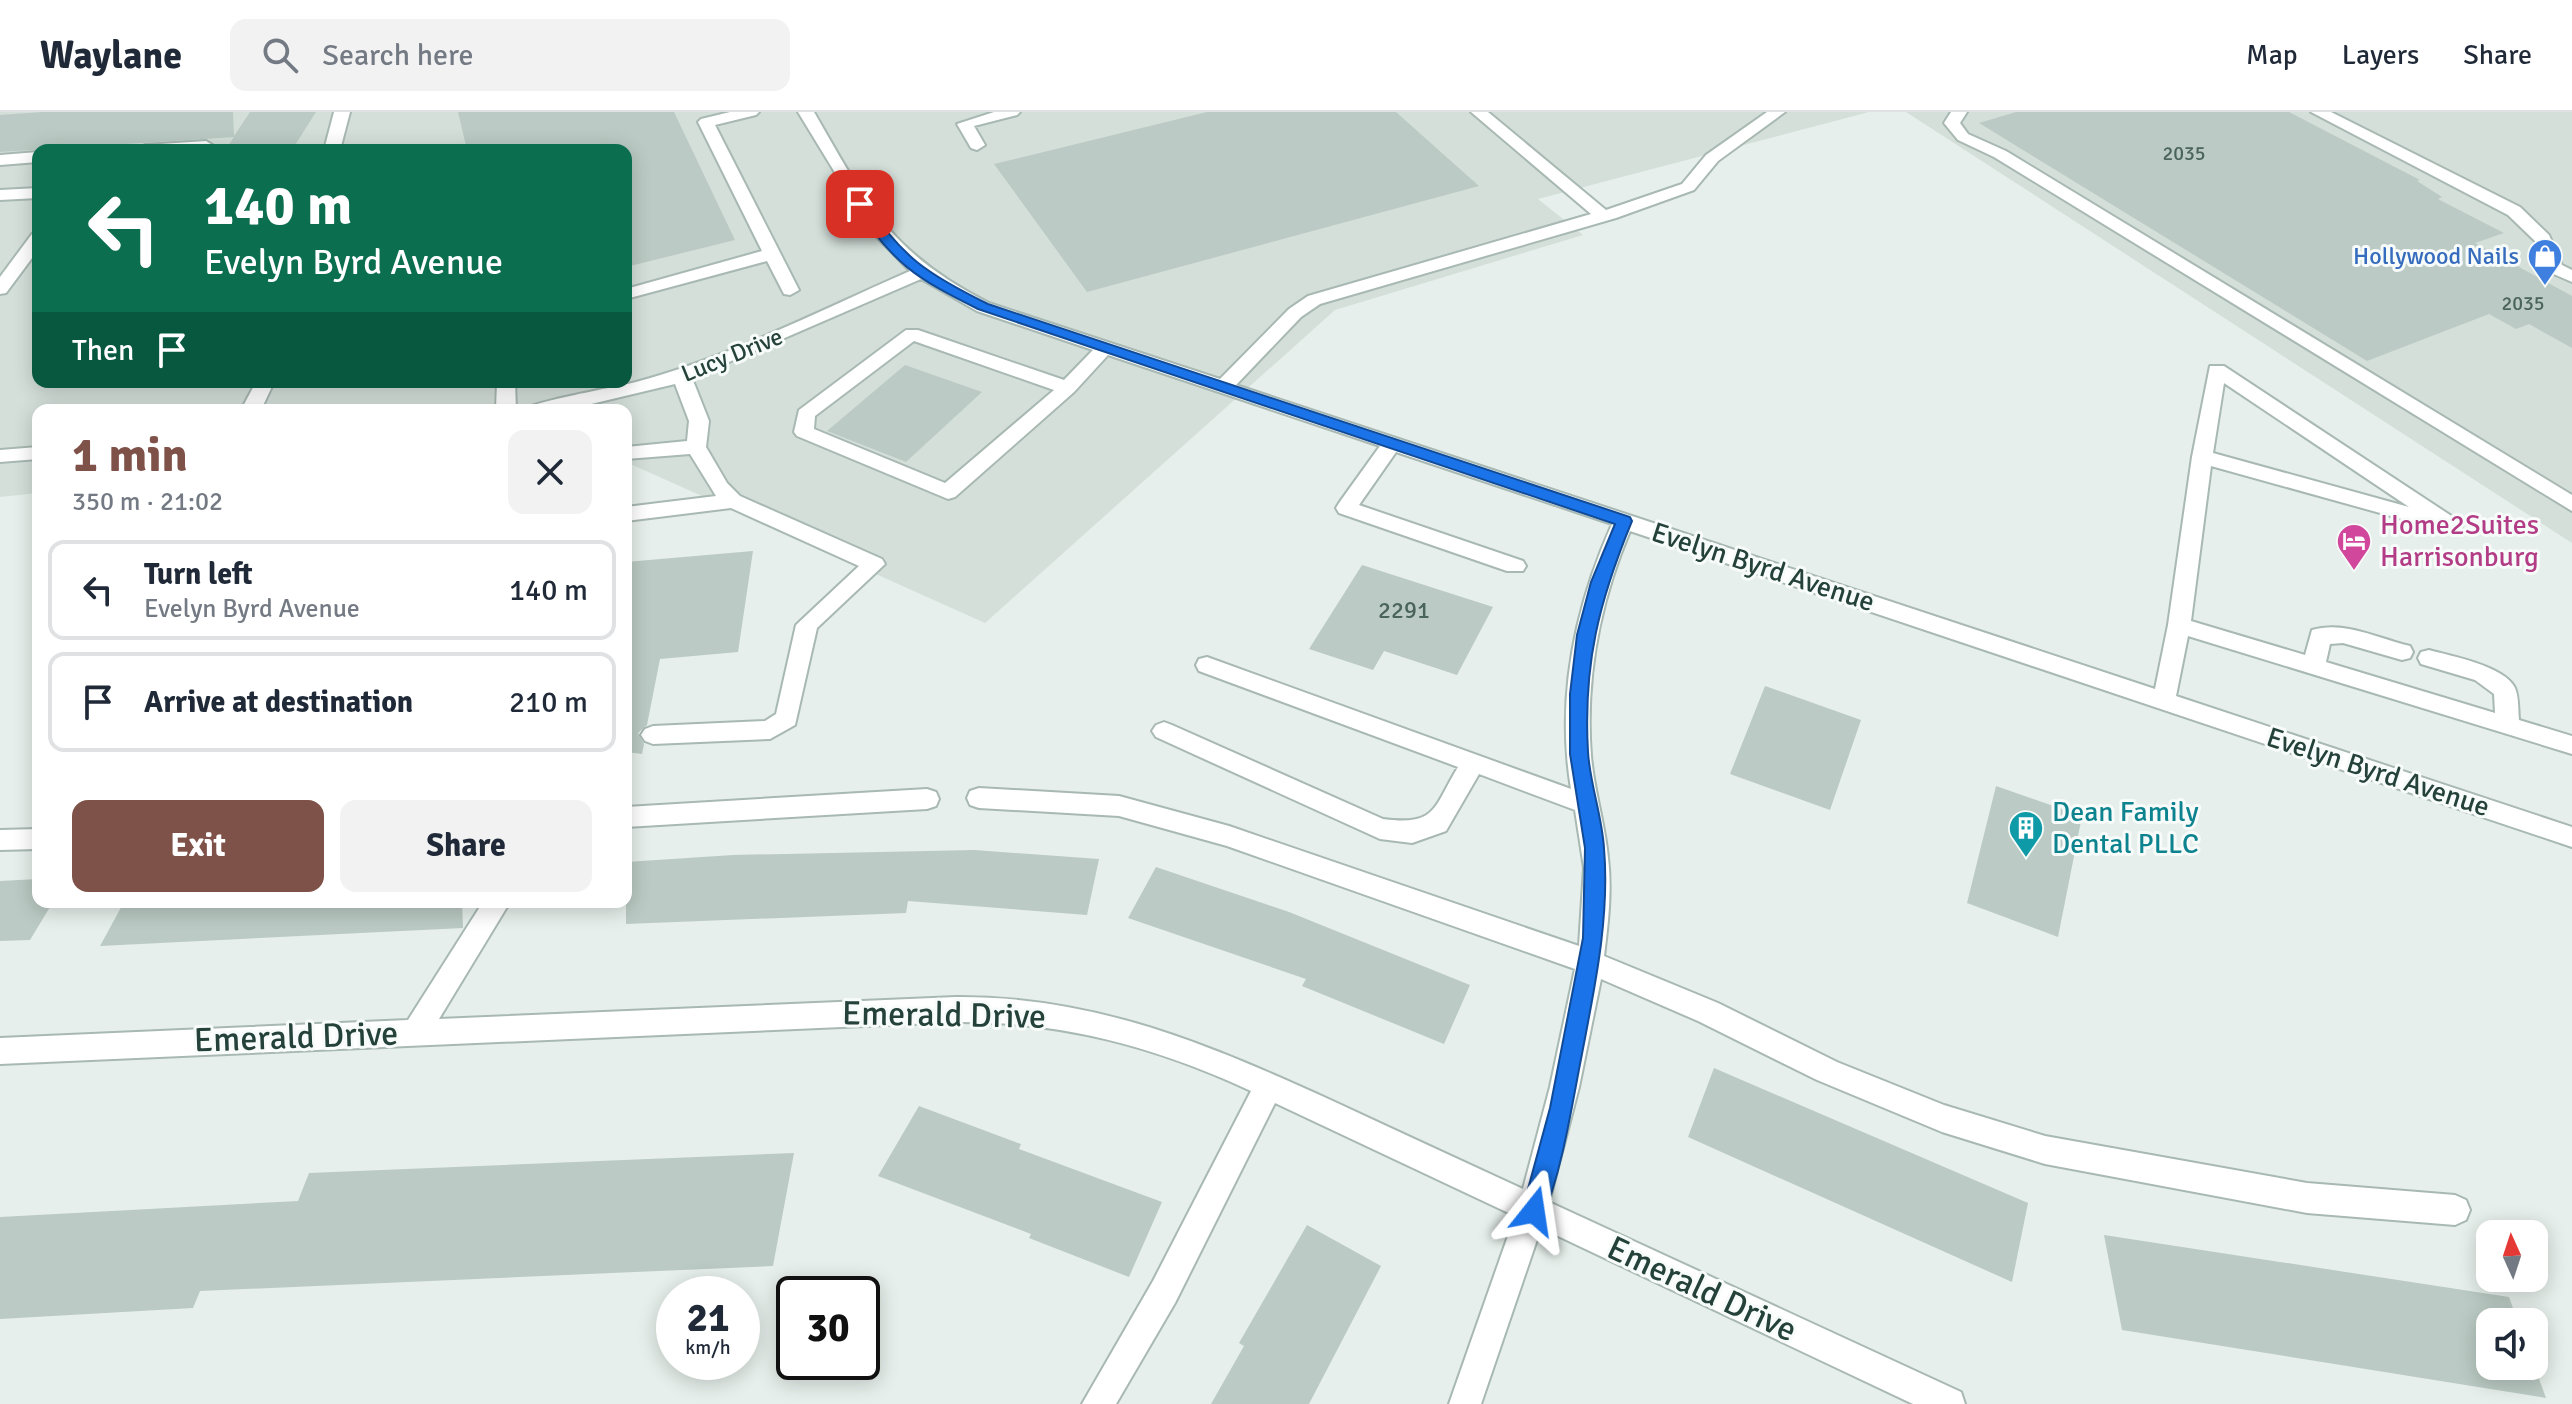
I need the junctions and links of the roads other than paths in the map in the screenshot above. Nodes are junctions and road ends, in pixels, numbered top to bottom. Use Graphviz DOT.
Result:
graph roads {
  1 [pos="342,112"];
  2 [pos="751,112"];
  3 [pos="806,112"];
  4 [pos="1012,112"];
  5 [pos="1479,112"];
  6 [pos="1777,112"];
  7 [pos="1959,112"];
  8 [pos="2319,112"];
  9 [pos="334,144"];
  10 [pos="977,145"];
  11 [pos="32,157"];
  12 [pos="0,160"];
  13 [pos="32,193"];
  14 [pos="0,195"];
  15 [pos="1603,216"];
  16 [pos="32,249"];
  17 [pos="772,254"];
  18 [pos="921,273"];
  19 [pos="2572,277"];
  20 [pos="0,289"];
  21 [pos="790,290"];
  22 [pos="632,292"];
  23 [pos="1105,348"];
  24 [pos="682,376"];
  25 [pos="1223,387"];
  26 [pos="1067,388"];
  27 [pos="566,404"];
  28 [pos="1392,444"];
  29 [pos="696,447"];
  30 [pos="632,452"];
  31 [pos="32,453"];
  32 [pos="0,456"];
  33 [pos="2202,457"];
  34 [pos="733,501"];
  35 [pos="2572,504"];
  36 [pos="632,513"];
  37 [pos="1624,521"];
  38 [pos="1515,566"];
  39 [pos="2179,625"];
  40 [pos="2402,652"];
  41 [pos="2429,658"];
  42 [pos="1207,665"];
  43 [pos="2314,666"];
  44 [pos="2164,700"];
  45 [pos="2508,725"];
  46 [pos="1164,731"];
  47 [pos="653,735"];
  48 [pos="2572,745"];
  49 [pos="1473,763"];
  50 [pos="979,798"];
  51 [pos="927,799"];
  52 [pos="1586,804"];
  53 [pos="632,817"];
  54 [pos="2572,837"];
  55 [pos="32,839"];
  56 [pos="0,840"];
  57 [pos="493,908"];
  58 [pos="1590,962"];
  59 [pos="415,1033"];
  60 [pos="0,1051"];
  61 [pos="1269,1086"];
  62 [pos="2455,1210"];
  63 [pos="1534,1211"];
  64 [pos="1098,1404"];
  65 [pos="1465,1404"];
  66 [pos="1949,1404"];
  1 -- 9 [label="street"];
  2 -- 17 [label="street"];
  3 -- 18 [label="street, Evelyn Byrd Avenue"];
  4 -- 10 [label="street"];
  5 -- 15 [label="street"];
  6 -- 15 [label="street"];
  7 -- 35 [label="street"];
  8 -- 19 [label="street"];
  11 -- 12 [label="street"];
  13 -- 14 [label="street"];
  15 -- 25 [label="street"];
  16 -- 20 [label="street"];
  17 -- 21 [label="street"];
  17 -- 22 [label="street"];
  18 -- 23 [label="street, Evelyn Byrd Avenue"];
  18 -- 24 [label="street, Lucy Drive"];
  23 -- 25 [label="street, Evelyn Byrd Avenue"];
  23 -- 26 [label="street"];
  24 -- 27 [label="street, Lucy Drive"];
  24 -- 29 [label="street"];
  25 -- 28 [label="street, Evelyn Byrd Avenue"];
  26 -- 26 [label="street"];
  28 -- 37 [label="street, Evelyn Byrd Avenue"];
  28 -- 38 [label="street"];
  29 -- 30 [label="street"];
  29 -- 34 [label="street"];
  31 -- 32 [label="street"];
  33 -- 33 [label="street"];
  33 -- 39 [label="street"];
  34 -- 36 [label="street"];
  34 -- 47 [label="street"];
  37 -- 44 [label="street, Evelyn Byrd Avenue"];
  37 -- 52 [label="street"];
  39 -- 43 [label="street"];
  39 -- 44 [label="street"];
  40 -- 43 [label="street"];
  41 -- 45 [label="street"];
  42 -- 49 [label="street"];
  43 -- 45 [label="street"];
  44 -- 54 [label="street, Evelyn Byrd Avenue"];
  45 -- 48 [label="street"];
  46 -- 49 [label="street"];
  49 -- 52 [label="street"];
  50 -- 58 [label="street"];
  51 -- 53 [label="street"];
  52 -- 58 [label="street"];
  55 -- 56 [label="street"];
  57 -- 59 [label="street"];
  58 -- 62 [label="street"];
  58 -- 63 [label="street"];
  59 -- 60 [label="street, Emerald Drive"];
  59 -- 61 [label="street, Emerald Drive"];
  61 -- 63 [label="street, Emerald Drive"];
  61 -- 64 [label="street"];
  63 -- 65 [label="street"];
  63 -- 66 [label="street, Emerald Drive"];
}
